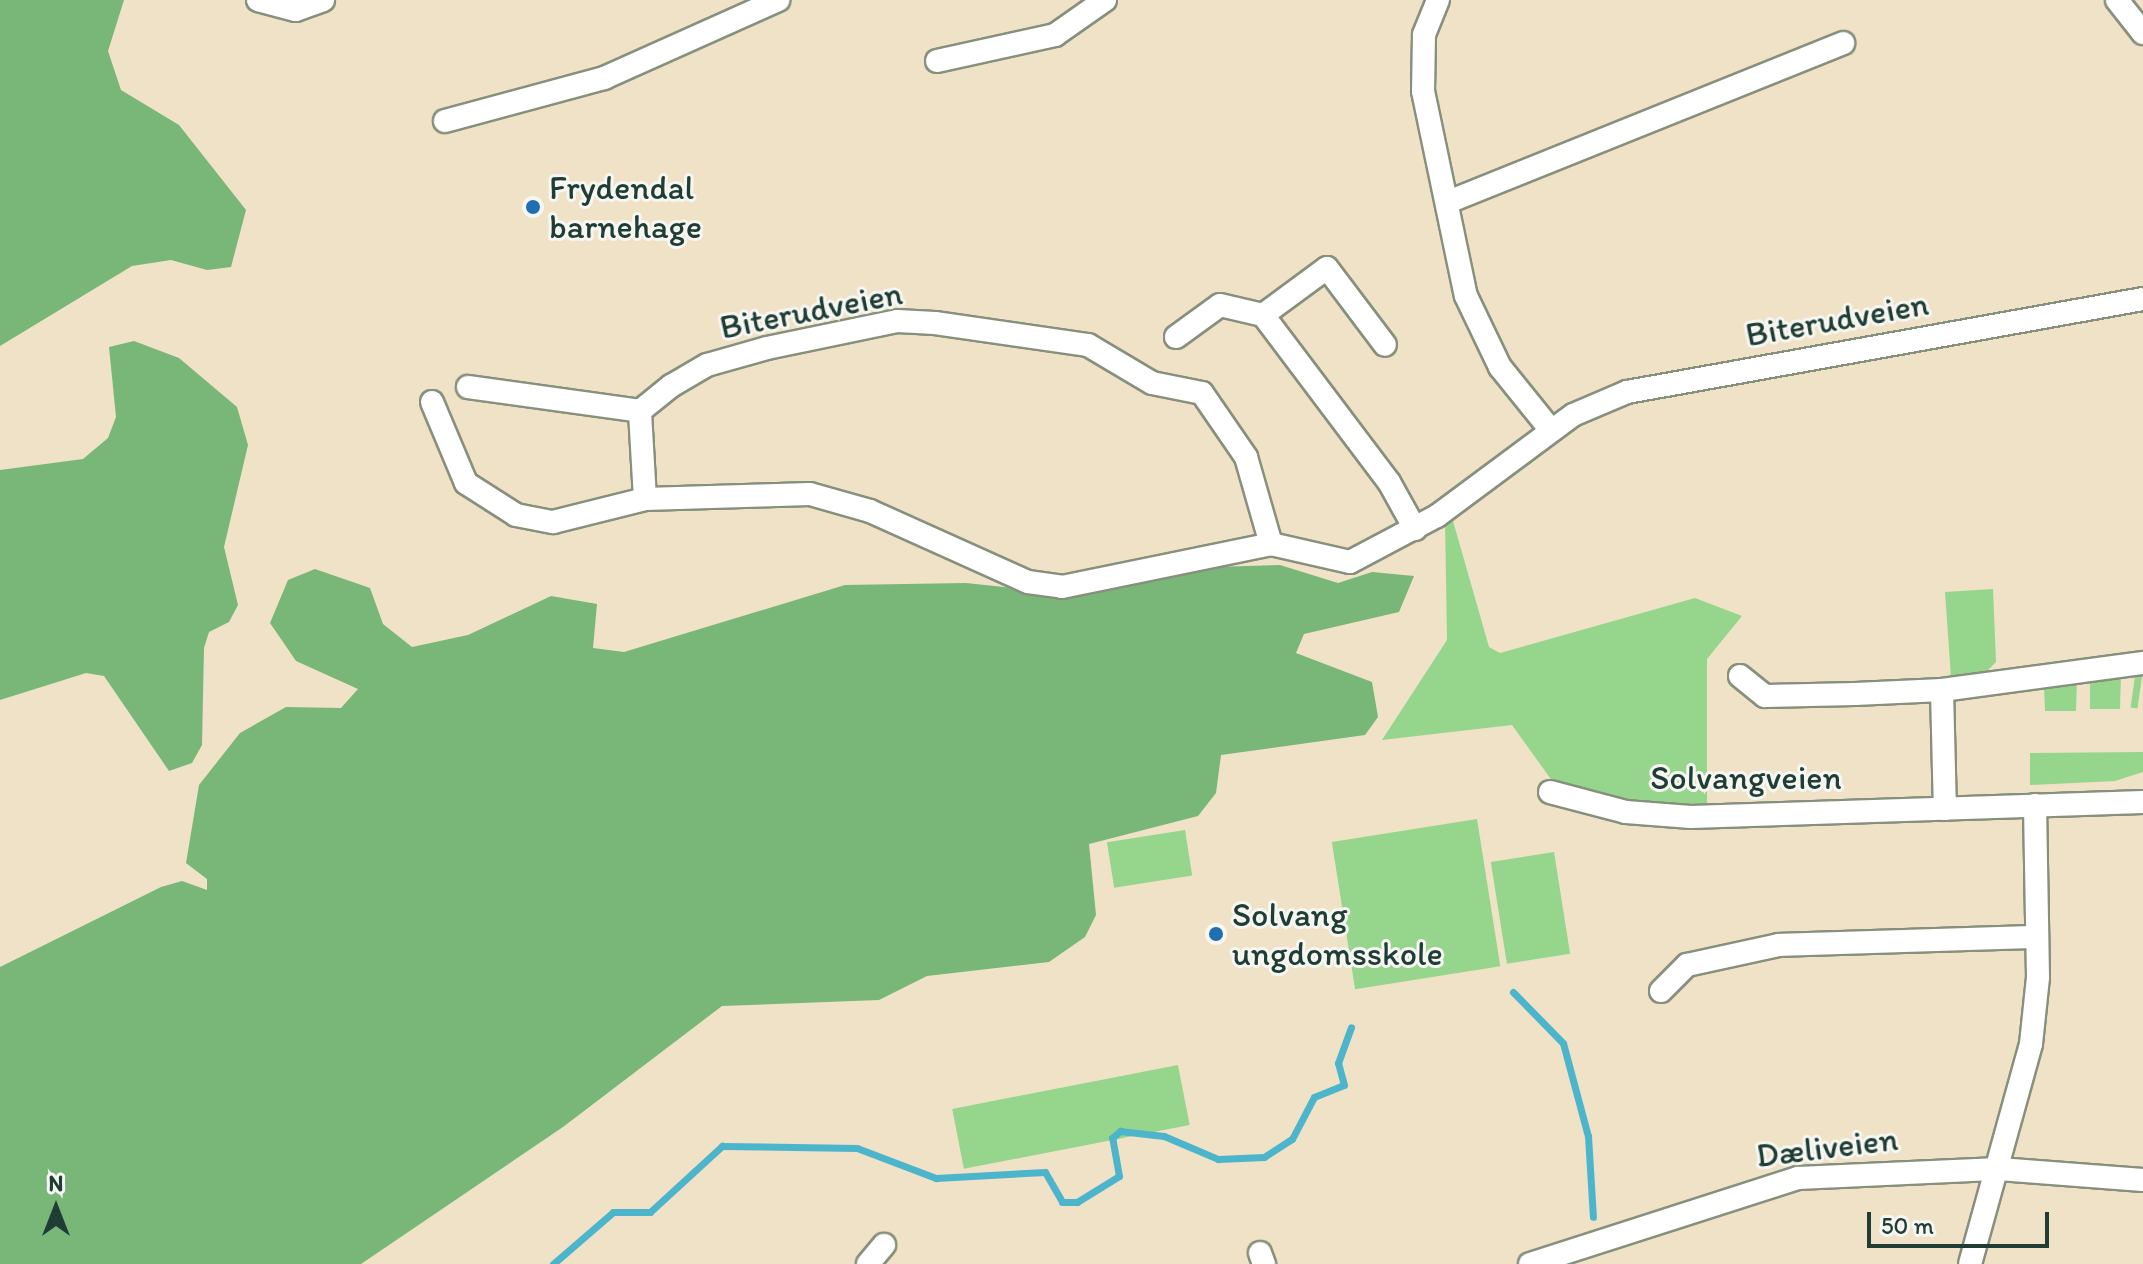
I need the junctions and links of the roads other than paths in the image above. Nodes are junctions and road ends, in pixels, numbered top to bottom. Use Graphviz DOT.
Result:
graph roads {
  1 [pos="258,0"];
  2 [pos="323,0"];
  3 [pos="778,0"];
  4 [pos="1105,0"];
  5 [pos="1438,0"];
  6 [pos="2117,0"];
  7 [pos="2143,33"];
  8 [pos="1843,43"];
  9 [pos="937,61"];
  10 [pos="445,121"];
  11 [pos="1448,202"];
  12 [pos="2143,299"];
  13 [pos="1263,315"];
  14 [pos="1176,337"];
  15 [pos="1385,345"];
  16 [pos="468,387"];
  17 [pos="432,402"];
  18 [pos="640,411"];
  19 [pos="1550,429"];
  20 [pos="645,499"];
  21 [pos="1415,529"];
  22 [pos="1271,544"];
  23 [pos="2143,663"];
  24 [pos="1740,676"];
  25 [pos="1942,690"];
  26 [pos="1550,792"];
  27 [pos="2143,802"];
  28 [pos="2035,805"];
  29 [pos="1945,809"];
  30 [pos="2037,937"];
  31 [pos="1661,991"];
  32 [pos="1999,1169"];
  33 [pos="2143,1180"];
  34 [pos="884,1245"];
  35 [pos="868,1264"];
  36 [pos="1530,1264"];
  37 [pos="1970,1264"];
  1 -- 2 [label="street"];
  3 -- 10 [label="street"];
  4 -- 9 [label="street"];
  5 -- 11 [label="street"];
  6 -- 7 [label="street"];
  8 -- 11 [label="street"];
  11 -- 19 [label="street"];
  12 -- 19 [label="street, Biterudveien"];
  13 -- 14 [label="street"];
  13 -- 15 [label="street"];
  13 -- 21 [label="street"];
  16 -- 18 [label="street"];
  17 -- 20 [label="street, Biterudveien"];
  18 -- 20 [label="street"];
  18 -- 22 [label="street, Biterudveien"];
  19 -- 21 [label="street, Biterudveien"];
  20 -- 22 [label="street, Biterudveien"];
  21 -- 22 [label="street, Biterudveien"];
  23 -- 25 [label="street"];
  24 -- 25 [label="street"];
  25 -- 29 [label="street"];
  26 -- 29 [label="street, Solvangveien"];
  27 -- 28 [label="street, Solvangveien"];
  28 -- 29 [label="street, Solvangveien"];
  28 -- 30 [label="street"];
  30 -- 31 [label="street"];
  30 -- 32 [label="street"];
  32 -- 33 [label="street, Dæliveien"];
  32 -- 36 [label="street, Dæliveien"];
  32 -- 37 [label="street"];
  34 -- 35 [label="street"];
}
